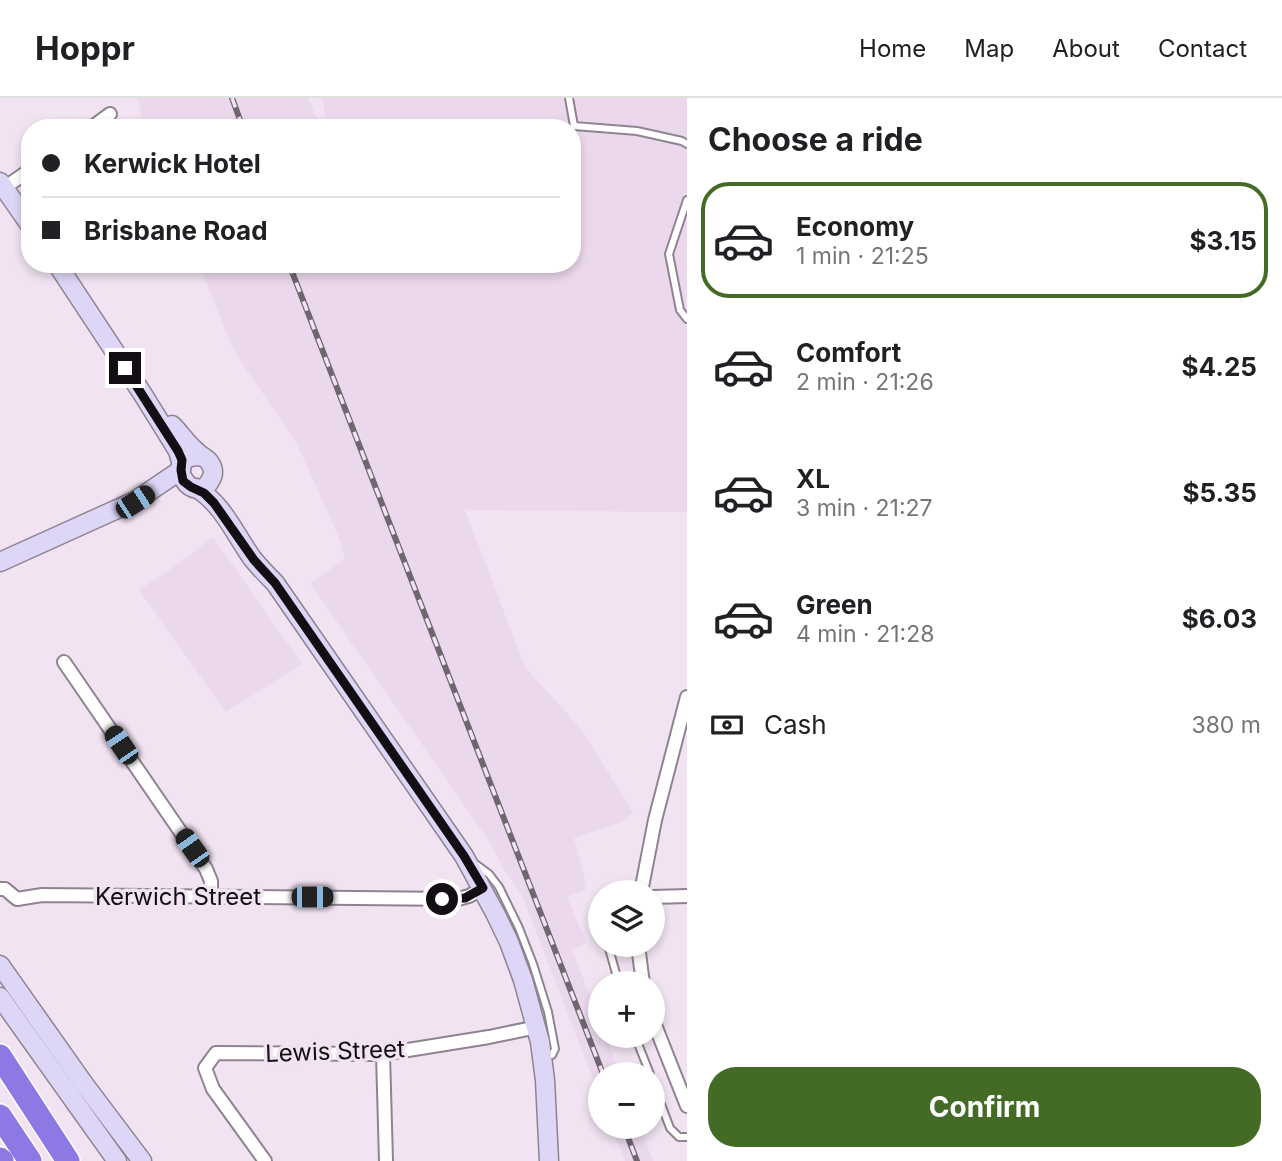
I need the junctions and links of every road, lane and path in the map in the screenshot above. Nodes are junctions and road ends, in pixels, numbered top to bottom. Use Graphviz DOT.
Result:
graph roads {
  1 [pos="569,98"];
  2 [pos="110,114"];
  3 [pos="103,119"];
  4 [pos="573,119"];
  5 [pos="581,127"];
  6 [pos="687,144"];
  7 [pos="21,175"];
  8 [pos="2,185"];
  9 [pos="687,200"];
  10 [pos="21,212"];
  11 [pos="63,273"];
  12 [pos="687,319"];
  13 [pos="142,393"];
  14 [pos="200,456"];
  15 [pos="181,467"];
  16 [pos="212,478"];
  17 [pos="193,487"];
  18 [pos="135,502"];
  19 [pos="0,562"];
  20 [pos="275,583"];
  21 [pos="64,662"];
  22 [pos="687,697"];
  23 [pos="464,856"];
  24 [pos="643,880"];
  25 [pos="483,888"];
  26 [pos="0,889"];
  27 [pos="211,896"];
  28 [pos="687,896"];
  29 [pos="665,897"];
  30 [pos="0,965"];
  31 [pos="0,997"];
  32 [pos="537,1027"];
  33 [pos="664,1048"];
  34 [pos="383,1054"];
  35 [pos="0,1056"];
  36 [pos="543,1056"];
  37 [pos="687,1106"];
  38 [pos="665,1115"];
  39 [pos="0,1116"];
  40 [pos="687,1137"];
  41 [pos="30,1161"];
  42 [pos="68,1161"];
  43 [pos="117,1161"];
  44 [pos="142,1161"];
  45 [pos="265,1161"];
  46 [pos="386,1161"];
  47 [pos="549,1161"];
  1 -- 4 [label="lane"];
  2 -- 3 [label="street"];
  5 -- 6 [label="lane"];
  7 -- 8 [label="street"];
  8 -- 10 [label="main road"];
  9 -- 12 [label="lane"];
  11 -- 13 [label="main road"];
  13 -- 14 [label="main road"];
  13 -- 15 [label="main road"];
  14 -- 15 [label="main road"];
  14 -- 16 [label="main road"];
  15 -- 17 [label="main road"];
  15 -- 18 [label="main road"];
  16 -- 17 [label="main road"];
  16 -- 20 [label="main road"];
  17 -- 18 [label="main road"];
  17 -- 20 [label="main road"];
  18 -- 19 [label="main road"];
  20 -- 23 [label="main road"];
  21 -- 27 [label="street"];
  22 -- 24 [label="street"];
  23 -- 25 [label="main road"];
  23 -- 36 [label="lane"];
  25 -- 27 [label="street, Kerwich Street"];
  25 -- 32 [label="main road"];
  26 -- 27 [label="street, Kerwich Street"];
  28 -- 29 [label="street"];
  30 -- 44 [label="main road"];
  31 -- 43 [label="main road"];
  32 -- 34 [label="street, Lewis Street"];
  32 -- 36 [label="main road"];
  33 -- 37 [label="street"];
  34 -- 45 [label="street, Lewis Street"];
  34 -- 46 [label="street"];
  35 -- 42 [label="highway"];
  36 -- 47 [label="main road"];
  38 -- 40 [label="lane"];
  39 -- 41 [label="highway"];
}
